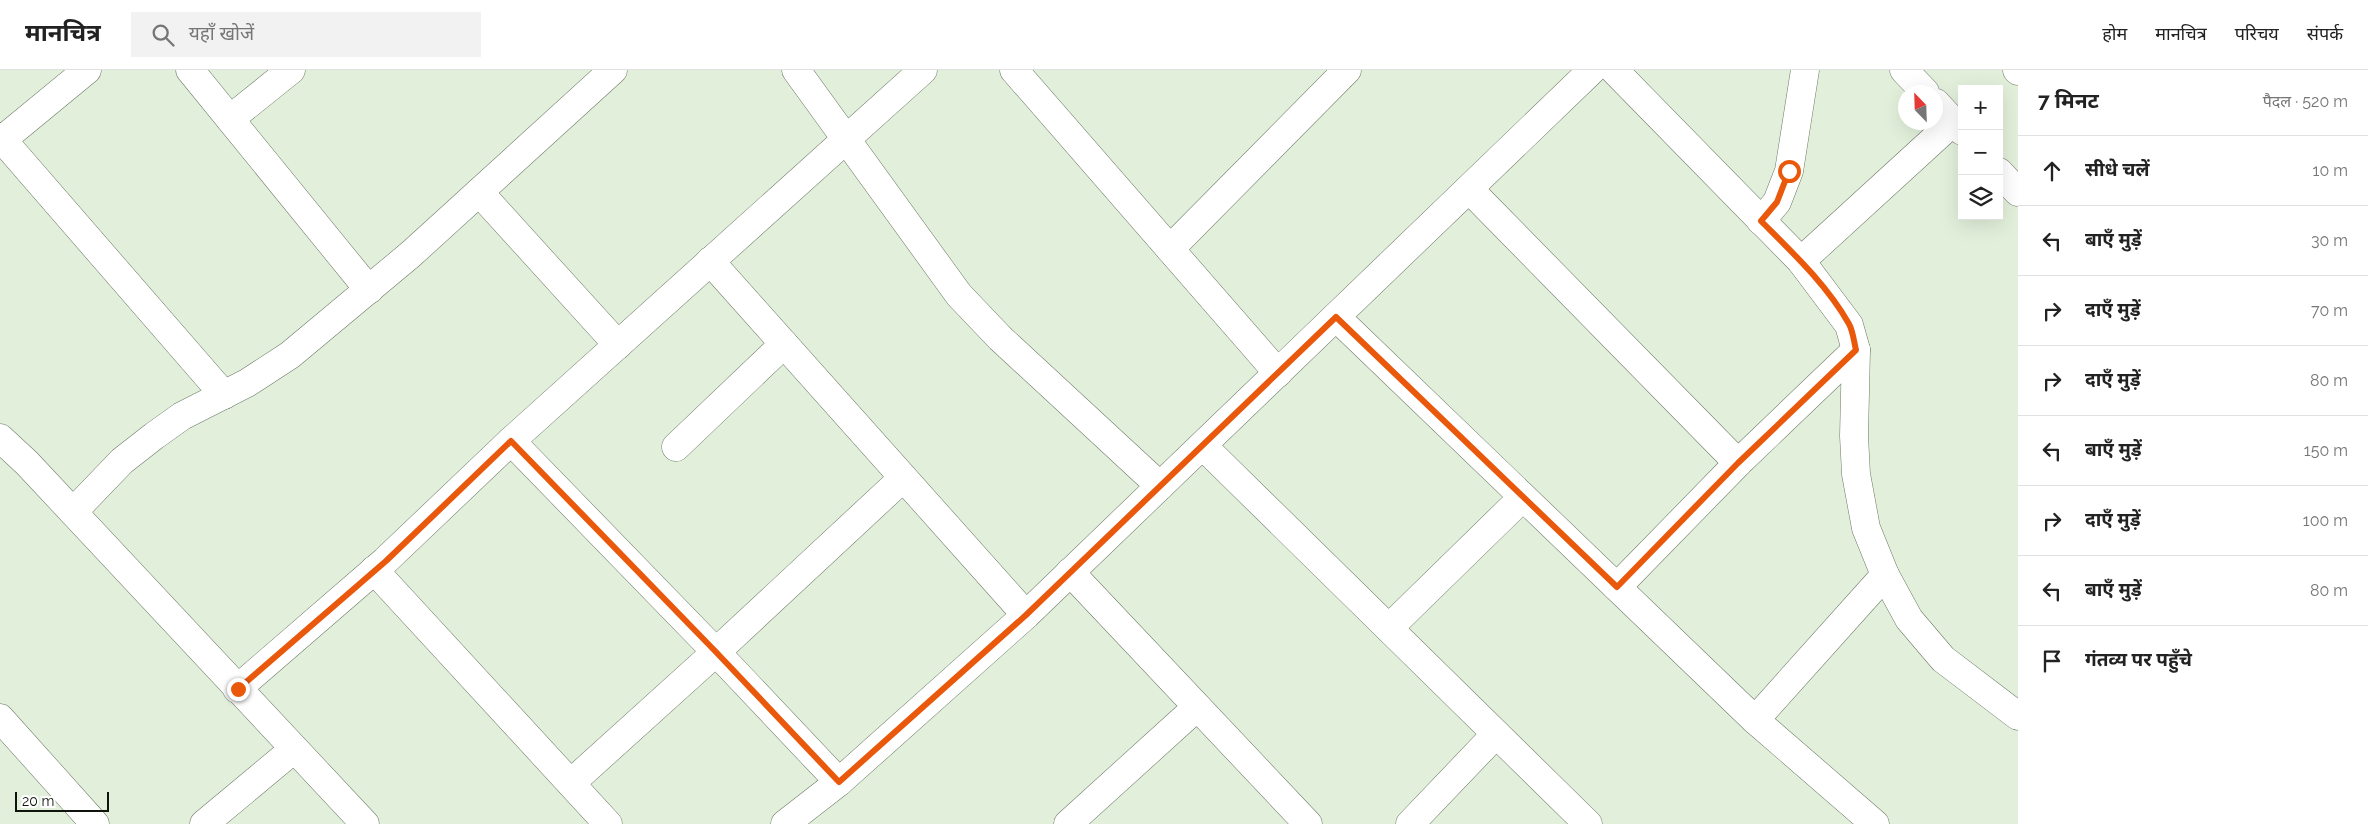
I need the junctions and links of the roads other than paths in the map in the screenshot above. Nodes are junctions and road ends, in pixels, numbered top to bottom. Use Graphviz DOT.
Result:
graph roads {
  1 [pos="87,70"];
  2 [pos="190,70"];
  3 [pos="290,70"];
  4 [pos="613,70"];
  5 [pos="796,70"];
  6 [pos="923,70"];
  7 [pos="1014,70"];
  8 [pos="1347,70"];
  9 [pos="1592,70"];
  10 [pos="1614,70"];
  11 [pos="1805,70"];
  12 [pos="1904,70"];
  13 [pos="1918,85"];
  14 [pos="230,119"];
  15 [pos="1950,119"];
  16 [pos="1,138"];
  17 [pos="846,139"];
  18 [pos="2002,175"];
  19 [pos="1469,188"];
  20 [pos="479,192"];
  21 [pos="2018,192"];
  22 [pos="1761,221"];
  23 [pos="1170,249"];
  24 [pos="710,261"];
  25 [pos="1801,261"];
  26 [pos="369,290"];
  27 [pos="1336,317"];
  28 [pos="784,344"];
  29 [pos="618,345"];
  30 [pos="1856,350"];
  31 [pos="1278,373"];
  32 [pos="224,395"];
  33 [pos="0,438"];
  34 [pos="511,441"];
  35 [pos="1203,446"];
  36 [pos="676,447"];
  37 [pos="1738,463"];
  38 [pos="903,478"];
  39 [pos="1160,486"];
  40 [pos="1523,496"];
  41 [pos="73,512"];
  42 [pos="374,570"];
  43 [pos="1070,572"];
  44 [pos="1885,575"];
  45 [pos="1617,587"];
  46 [pos="1026,615"];
  47 [pos="1389,628"];
  48 [pos="716,652"];
  49 [pos="238,689"];
  50 [pos="1197,707"];
  51 [pos="2018,716"];
  52 [pos="0,718"];
  53 [pos="1755,720"];
  54 [pos="1496,734"];
  55 [pos="294,749"];
  56 [pos="839,782"];
  57 [pos="570,783"];
  58 [pos="95,824"];
  59 [pos="204,824"];
  60 [pos="365,824"];
  61 [pos="608,824"];
  62 [pos="785,824"];
  63 [pos="1068,824"];
  64 [pos="1308,824"];
  65 [pos="1410,824"];
  66 [pos="1588,824"];
  67 [pos="1874,824"];
  1 -- 16 [label="street"];
  2 -- 14 [label="street"];
  3 -- 14 [label="street"];
  4 -- 20 [label="street"];
  5 -- 17 [label="street"];
  6 -- 17 [label="street"];
  7 -- 23 [label="street"];
  8 -- 23 [label="street"];
  9 -- 19 [label="street"];
  10 -- 22 [label="street"];
  11 -- 22 [label="street"];
  12 -- 13 [label="street"];
  14 -- 26 [label="street"];
  15 -- 25 [label="street"];
  16 -- 32 [label="street"];
  17 -- 24 [label="street"];
  17 -- 39 [label="street"];
  18 -- 21 [label="street"];
  19 -- 27 [label="street"];
  19 -- 37 [label="street"];
  20 -- 26 [label="street"];
  20 -- 29 [label="street"];
  22 -- 25 [label="street"];
  23 -- 31 [label="street"];
  24 -- 28 [label="street"];
  24 -- 29 [label="street"];
  25 -- 30 [label="street"];
  26 -- 32 [label="street"];
  27 -- 31 [label="street"];
  27 -- 40 [label="street"];
  28 -- 36 [label="street"];
  28 -- 38 [label="street"];
  29 -- 34 [label="street"];
  30 -- 37 [label="street"];
  30 -- 44 [label="street"];
  31 -- 35 [label="street"];
  32 -- 41 [label="street"];
  33 -- 41 [label="street"];
  34 -- 42 [label="street"];
  34 -- 48 [label="street"];
  35 -- 39 [label="street"];
  35 -- 47 [label="street"];
  37 -- 45 [label="street"];
  38 -- 46 [label="street"];
  38 -- 48 [label="street"];
  39 -- 43 [label="street"];
  40 -- 45 [label="street"];
  40 -- 47 [label="street"];
  41 -- 49 [label="street"];
  42 -- 49 [label="street"];
  42 -- 57 [label="street"];
  43 -- 46 [label="street"];
  43 -- 50 [label="street"];
  44 -- 51 [label="street"];
  44 -- 53 [label="street"];
  45 -- 53 [label="street"];
  46 -- 56 [label="street"];
  47 -- 54 [label="street"];
  48 -- 56 [label="street"];
  48 -- 57 [label="street"];
  49 -- 55 [label="street"];
  50 -- 63 [label="street"];
  50 -- 64 [label="street"];
  52 -- 58 [label="street"];
  53 -- 67 [label="street"];
  54 -- 65 [label="street"];
  54 -- 66 [label="street"];
  55 -- 59 [label="street"];
  55 -- 60 [label="street"];
  56 -- 62 [label="street"];
  57 -- 61 [label="street"];
}
